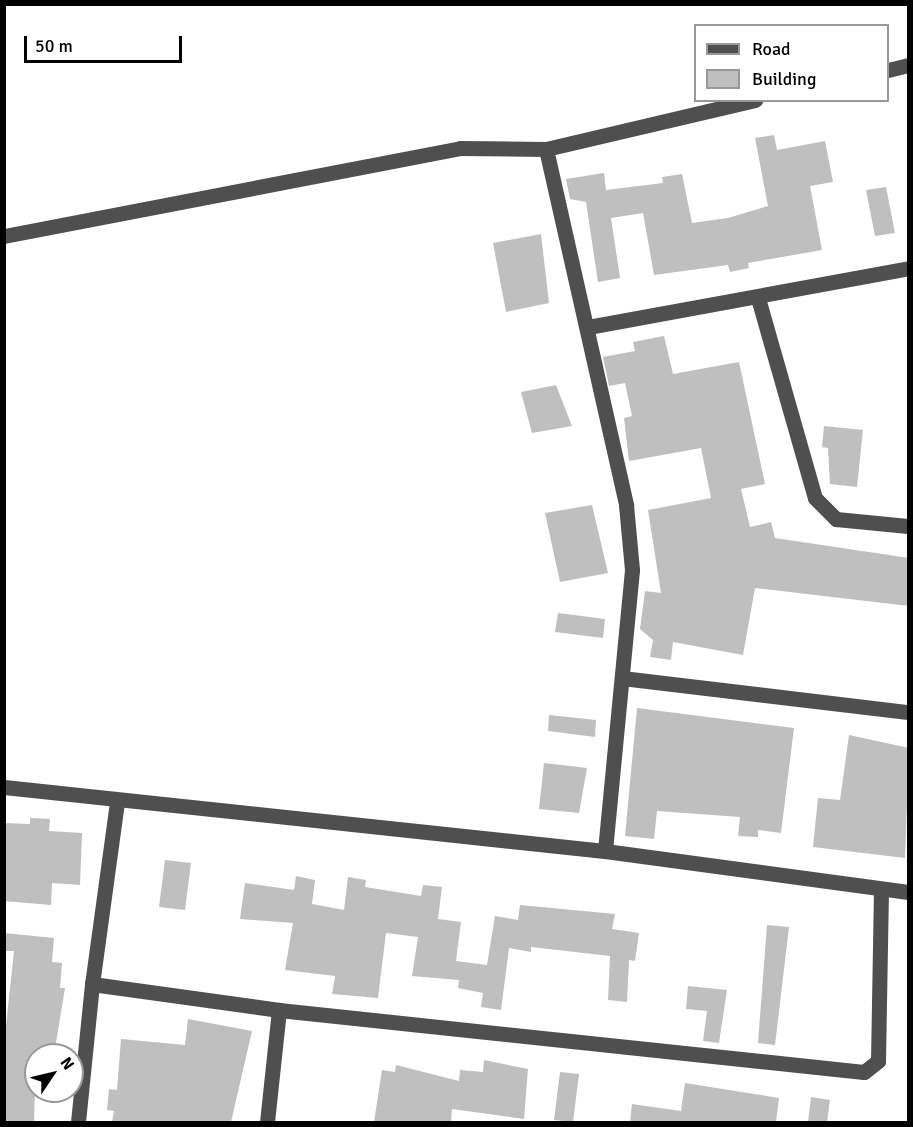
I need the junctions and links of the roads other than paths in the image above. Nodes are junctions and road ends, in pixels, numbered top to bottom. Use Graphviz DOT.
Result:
graph roads {
  1 [pos="909,65"];
  2 [pos="889,70"];
  3 [pos="746,102"];
  4 [pos="546,149"];
  5 [pos="4,236"];
  6 [pos="909,268"];
  7 [pos="758,298"];
  8 [pos="588,327"];
  9 [pos="909,526"];
  10 [pos="622,678"];
  11 [pos="909,711"];
  12 [pos="4,786"];
  13 [pos="117,802"];
  14 [pos="605,851"];
  15 [pos="881,890"];
  16 [pos="909,892"];
  17 [pos="92,984"];
  18 [pos="279,1011"];
  19 [pos="78,1122"];
  20 [pos="267,1122"];
  1 -- 2 [label="street"];
  3 -- 4 [label="street"];
  4 -- 5 [label="street"];
  4 -- 8 [label="street"];
  6 -- 7 [label="street"];
  7 -- 8 [label="street"];
  7 -- 9 [label="street"];
  8 -- 10 [label="street"];
  10 -- 11 [label="street"];
  10 -- 14 [label="street"];
  12 -- 13 [label="street"];
  13 -- 14 [label="street"];
  13 -- 17 [label="street"];
  14 -- 15 [label="street"];
  15 -- 16 [label="street"];
  15 -- 18 [label="street"];
  17 -- 18 [label="street"];
  17 -- 19 [label="street"];
  18 -- 20 [label="street"];
}
